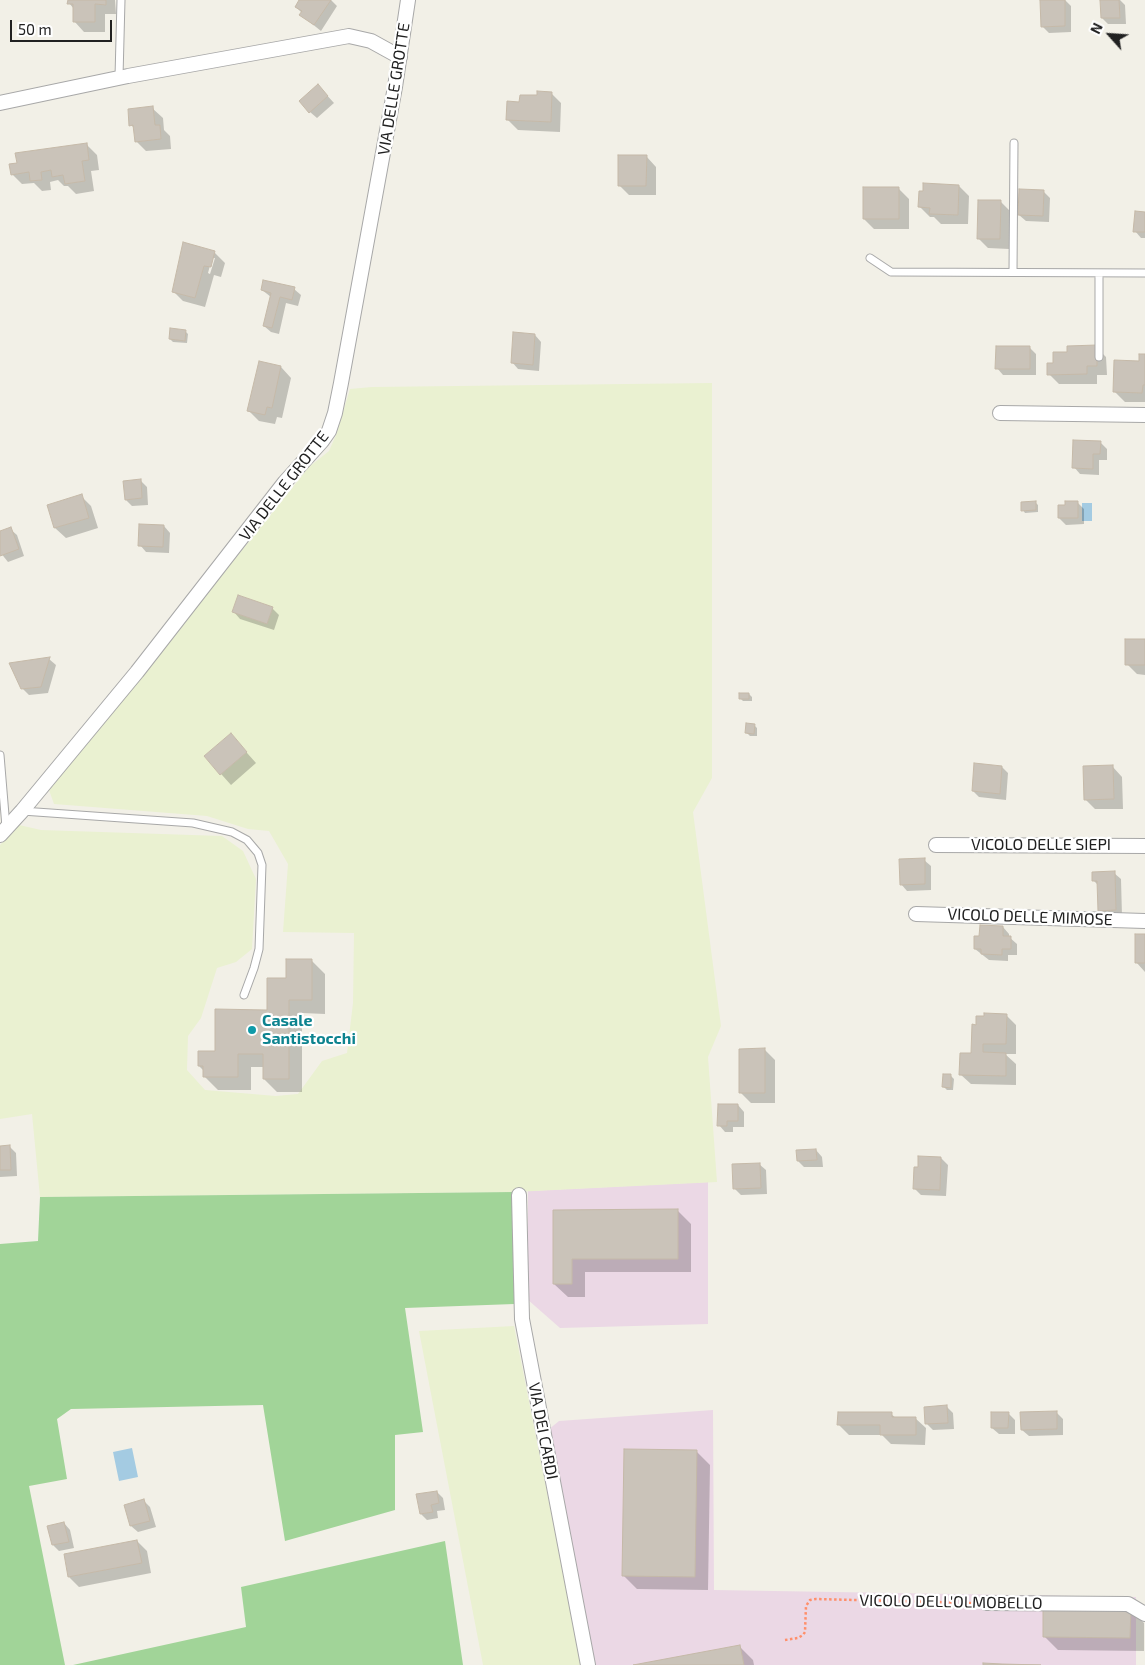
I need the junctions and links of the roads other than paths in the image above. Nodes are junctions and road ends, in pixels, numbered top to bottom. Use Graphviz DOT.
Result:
graph roads {
  1 [pos="121,0"];
  2 [pos="408,0"];
  3 [pos="400,58"];
  4 [pos="119,77"];
  5 [pos="0,103"];
  6 [pos="1014,143"];
  7 [pos="870,258"];
  8 [pos="1014,272"];
  9 [pos="1099,273"];
  10 [pos="1145,273"];
  11 [pos="1099,357"];
  12 [pos="1000,414"];
  13 [pos="1145,415"];
  14 [pos="0,755"];
  15 [pos="22,811"];
  16 [pos="3,832"];
  17 [pos="936,845"];
  18 [pos="1145,846"];
  19 [pos="916,914"];
  20 [pos="1145,921"];
  21 [pos="244,995"];
  22 [pos="519,1195"];
  23 [pos="986,1603"];
  24 [pos="1145,1614"];
  25 [pos="588,1665"];
  1 -- 4 [label="lane"];
  2 -- 3 [label="street, VIA DELLE GROTTE"];
  3 -- 4 [label="street"];
  3 -- 15 [label="street, VIA DELLE GROTTE"];
  4 -- 5 [label="street"];
  6 -- 8 [label="lane"];
  7 -- 8 [label="lane"];
  8 -- 9 [label="lane"];
  9 -- 10 [label="lane"];
  9 -- 11 [label="lane"];
  12 -- 13 [label="street"];
  14 -- 16 [label="lane"];
  15 -- 16 [label="street, VIA DELLE GROTTE"];
  15 -- 21 [label="lane"];
  17 -- 18 [label="street, VICOLO DELLE SIEPI"];
  19 -- 20 [label="street, VICOLO DELLE MIMOSE"];
  22 -- 25 [label="street, VIA DEI CARDI"];
  23 -- 24 [label="street, VICOLO DELL'OLMOBELLO"];
}
